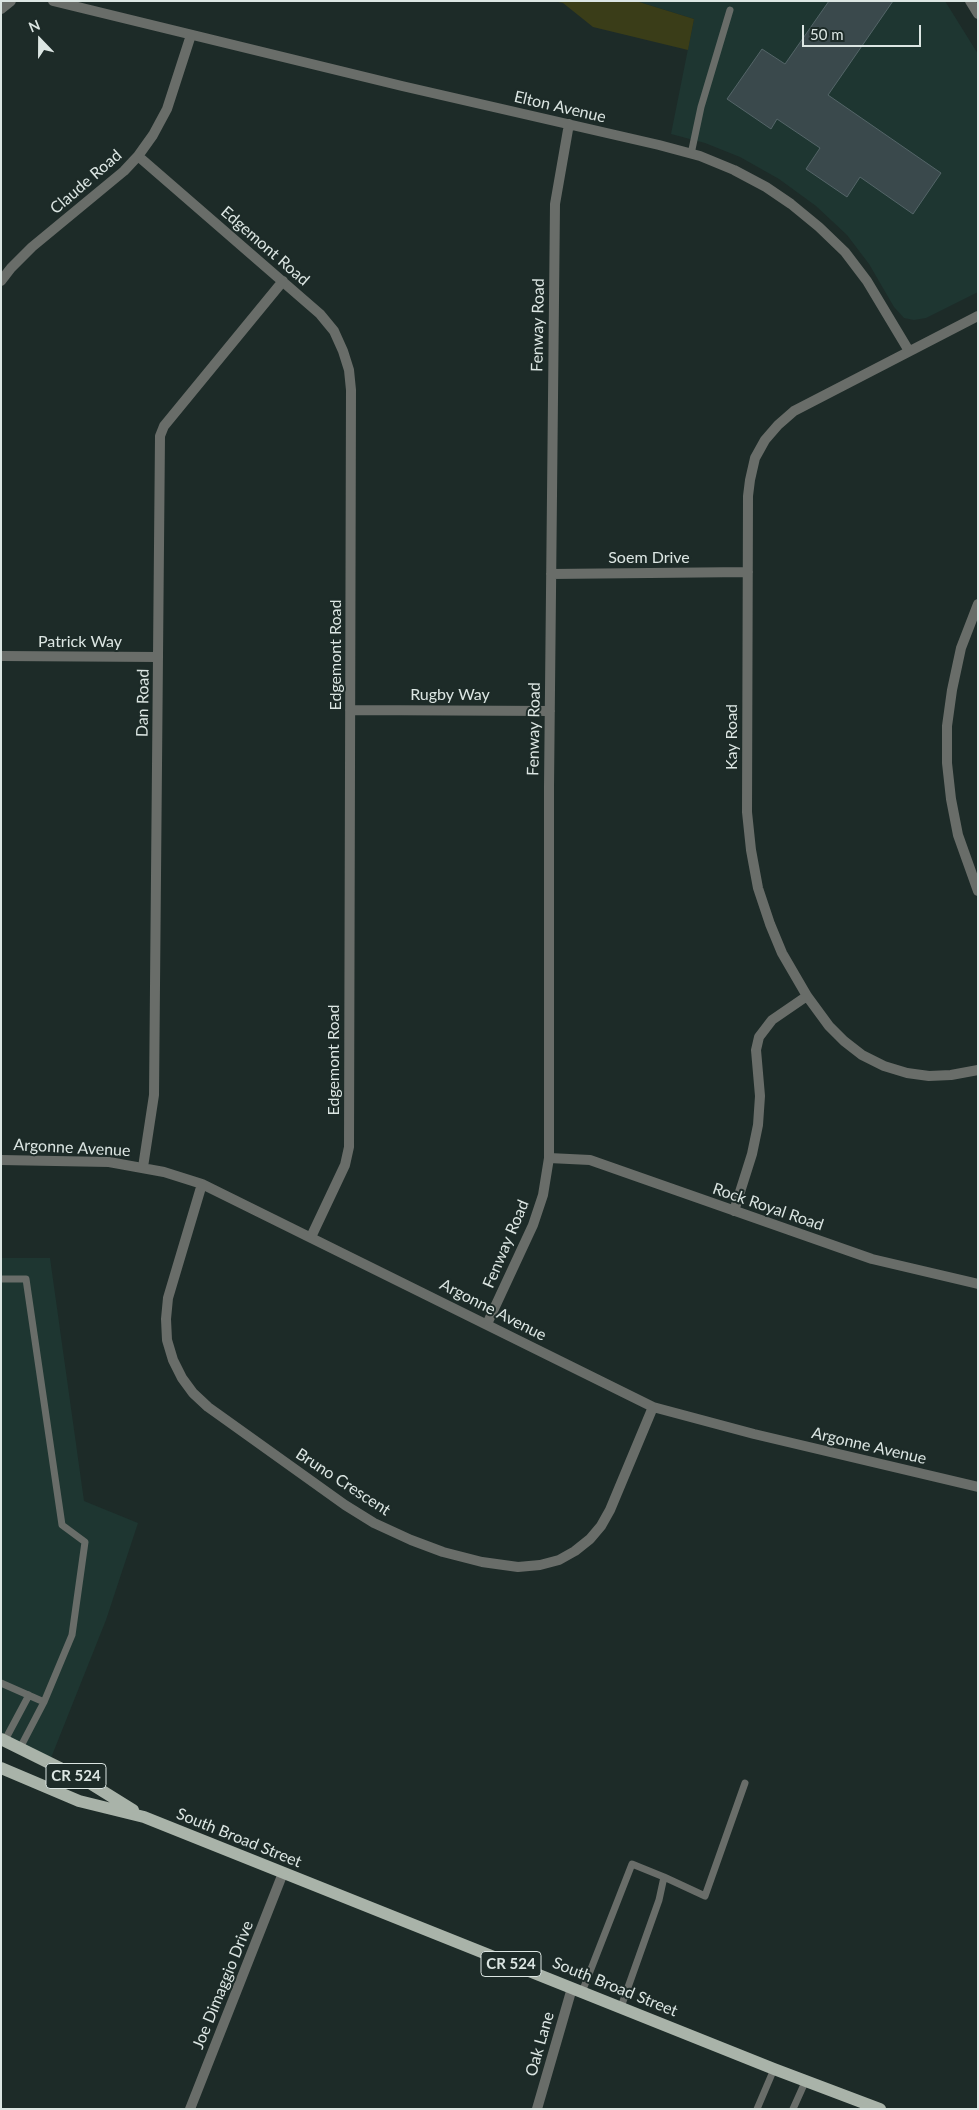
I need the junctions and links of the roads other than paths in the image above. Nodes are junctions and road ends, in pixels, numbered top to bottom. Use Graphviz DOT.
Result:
graph roads {
  1 [pos="11,1"];
  2 [pos="53,1"];
  3 [pos="970,1"];
  4 [pos="1,9"];
  5 [pos="730,10"];
  6 [pos="978,14"];
  7 [pos="191,35"];
  8 [pos="569,124"];
  9 [pos="692,154"];
  10 [pos="138,156"];
  11 [pos="1,281"];
  12 [pos="283,281"];
  13 [pos="978,316"];
  14 [pos="909,351"];
  15 [pos="748,572"];
  16 [pos="551,574"];
  17 [pos="978,604"];
  18 [pos="1,656"];
  19 [pos="158,657"];
  20 [pos="350,710"];
  21 [pos="550,711"];
  22 [pos="978,891"];
  23 [pos="806,996"];
  24 [pos="978,1070"];
  25 [pos="549,1158"];
  26 [pos="1,1160"];
  27 [pos="143,1167"];
  28 [pos="202,1184"];
  29 [pos="734,1211"];
  30 [pos="311,1236"];
  31 [pos="1,1279"];
  32 [pos="978,1284"];
  33 [pos="487,1324"];
  34 [pos="653,1407"];
  35 [pos="978,1487"];
  36 [pos="1,1683"];
  37 [pos="29,1695"];
  38 [pos="44,1702"];
  39 [pos="2,1743"];
  40 [pos="20,1748"];
  41 [pos="1,1768"];
  42 [pos="745,1783"];
  43 [pos="144,1817"];
  44 [pos="284,1873"];
  45 [pos="664,1877"];
  46 [pos="577,1990"];
  47 [pos="621,2007"];
  48 [pos="774,2069"];
  49 [pos="806,2080"];
  50 [pos="859,2105"];
  51 [pos="190,2109"];
  52 [pos="537,2109"];
  53 [pos="757,2109"];
  54 [pos="793,2109"];
  55 [pos="880,2109"];
  1 -- 4 [label="street"];
  2 -- 7 [label="street, Elton Avenue"];
  3 -- 6 [label="street"];
  5 -- 9 [label="lane"];
  7 -- 8 [label="street, Elton Avenue"];
  7 -- 10 [label="street, Claude Road"];
  8 -- 9 [label="street, Elton Avenue"];
  8 -- 16 [label="street, Fenway Road"];
  9 -- 14 [label="street, Elton Avenue"];
  10 -- 11 [label="street, Claude Road"];
  10 -- 12 [label="street, Edgemont Road"];
  12 -- 19 [label="street, Dan Road"];
  12 -- 20 [label="street, Edgemont Road"];
  13 -- 14 [label="street"];
  14 -- 15 [label="street, Kay Road"];
  15 -- 16 [label="street, Soem Drive"];
  15 -- 23 [label="street, Kay Road"];
  16 -- 21 [label="street, Fenway Road"];
  17 -- 22 [label="street"];
  18 -- 19 [label="street, Patrick Way"];
  19 -- 27 [label="street, Dan Road"];
  20 -- 21 [label="street, Rugby Way"];
  20 -- 30 [label="street, Edgemont Road"];
  21 -- 25 [label="street, Fenway Road"];
  23 -- 24 [label="street, Kay Road"];
  23 -- 29 [label="street"];
  25 -- 29 [label="street, Rock Royal Road"];
  25 -- 33 [label="street, Fenway Road"];
  26 -- 27 [label="street, Argonne Avenue"];
  27 -- 28 [label="street, Argonne Avenue"];
  28 -- 30 [label="street, Argonne Avenue"];
  28 -- 34 [label="street, Bruno Crescent"];
  29 -- 32 [label="street, Rock Royal Road"];
  30 -- 33 [label="street, Argonne Avenue"];
  31 -- 38 [label="lane"];
  33 -- 34 [label="street, Argonne Avenue"];
  34 -- 35 [label="street, Argonne Avenue"];
  36 -- 37 [label="lane"];
  37 -- 38 [label="lane"];
  37 -- 39 [label="lane"];
  38 -- 40 [label="lane"];
  39 -- 40 [label="main road, South Broad Street / CR 524"];
  40 -- 43 [label="main road, South Broad Street / CR 524"];
  41 -- 43 [label="main road, South Broad Street / CR 524"];
  42 -- 45 [label="lane"];
  43 -- 44 [label="main road, South Broad Street / CR 524"];
  44 -- 46 [label="main road, South Broad Street / CR 524"];
  44 -- 51 [label="street, Joe Dimaggio Drive"];
  45 -- 46 [label="lane"];
  45 -- 47 [label="lane"];
  46 -- 47 [label="main road, South Broad Street / CR 524"];
  46 -- 52 [label="street, Oak Lane"];
  47 -- 48 [label="main road, South Broad Street / CR 524"];
  48 -- 49 [label="main road, South Broad Street / CR 524"];
  48 -- 53 [label="lane"];
  49 -- 50 [label="main road, South Broad Street / CR 524"];
  49 -- 54 [label="lane"];
  50 -- 55 [label="main road, South Broad Street / CR 524"];
}
